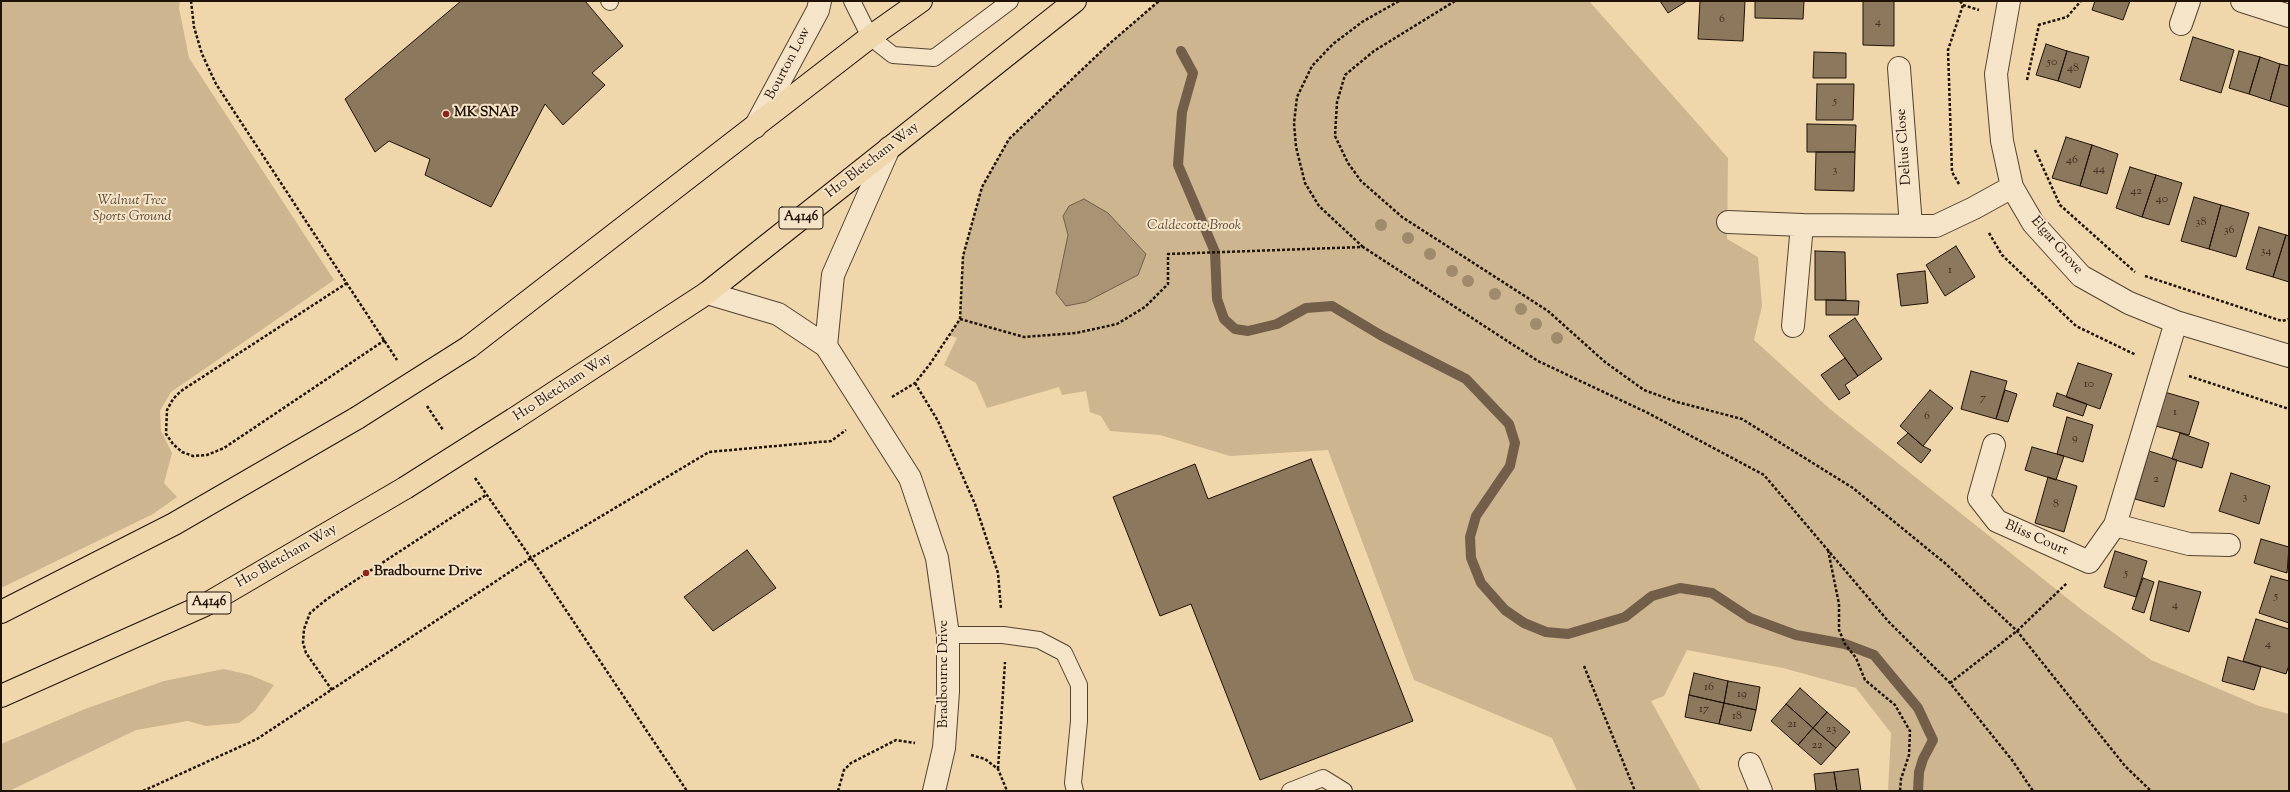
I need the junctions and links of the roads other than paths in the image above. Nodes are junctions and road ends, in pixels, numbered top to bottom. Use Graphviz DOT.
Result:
graph roads {
  1 [pos="820,1"];
  2 [pos="852,1"];
  3 [pos="921,1"];
  4 [pos="1010,1"];
  5 [pos="1075,1"];
  6 [pos="2008,1"];
  7 [pos="2189,1"];
  8 [pos="2242,1"];
  9 [pos="2289,16"];
  10 [pos="2181,24"];
  11 [pos="870,37"];
  12 [pos="1899,68"];
  13 [pos="755,127"];
  14 [pos="889,148"];
  15 [pos="2012,187"];
  16 [pos="1728,222"];
  17 [pos="1802,225"];
  18 [pos="1911,226"];
  19 [pos="707,293"];
  20 [pos="2176,322"];
  21 [pos="1793,326"];
  22 [pos="826,346"];
  23 [pos="2289,356"];
  24 [pos="1994,445"];
  25 [pos="2115,524"];
  26 [pos="2229,545"];
  27 [pos="1,612"];
  28 [pos="948,635"];
  29 [pos="1,696"];
  30 [pos="1750,764"];
  31 [pos="934,791"];
  32 [pos="1075,791"];
  33 [pos="1290,791"];
  34 [pos="1344,791"];
  35 [pos="1761,791"];
  1 -- 13 [label="street, Bourton Low"];
  2 -- 11 [label="lane"];
  3 -- 11 [label="highway"];
  4 -- 11 [label="lane"];
  5 -- 14 [label="highway, H10 Bletcham Way / A4146"];
  6 -- 15 [label="street, Elgar Grove"];
  7 -- 10 [label="street"];
  8 -- 9 [label="street"];
  11 -- 13 [label="highway"];
  12 -- 18 [label="street, Delius Close"];
  13 -- 27 [label="highway, bridge"];
  14 -- 19 [label="highway, H10 Bletcham Way / A4146"];
  14 -- 22 [label="street"];
  15 -- 18 [label="street"];
  15 -- 20 [label="street, Elgar Grove"];
  16 -- 17 [label="street"];
  17 -- 18 [label="street"];
  17 -- 21 [label="street"];
  19 -- 22 [label="street, Bradbourne Drive"];
  19 -- 29 [label="highway, H10 Bletcham Way / A4146, bridge"];
  20 -- 23 [label="street, Elgar Grove"];
  20 -- 25 [label="street"];
  22 -- 28 [label="street, Bradbourne Drive"];
  24 -- 25 [label="street, Bliss Court"];
  25 -- 26 [label="street"];
  28 -- 31 [label="street, Bradbourne Drive"];
  28 -- 32 [label="lane"];
  30 -- 35 [label="street"];
  33 -- 34 [label="lane"];
}
